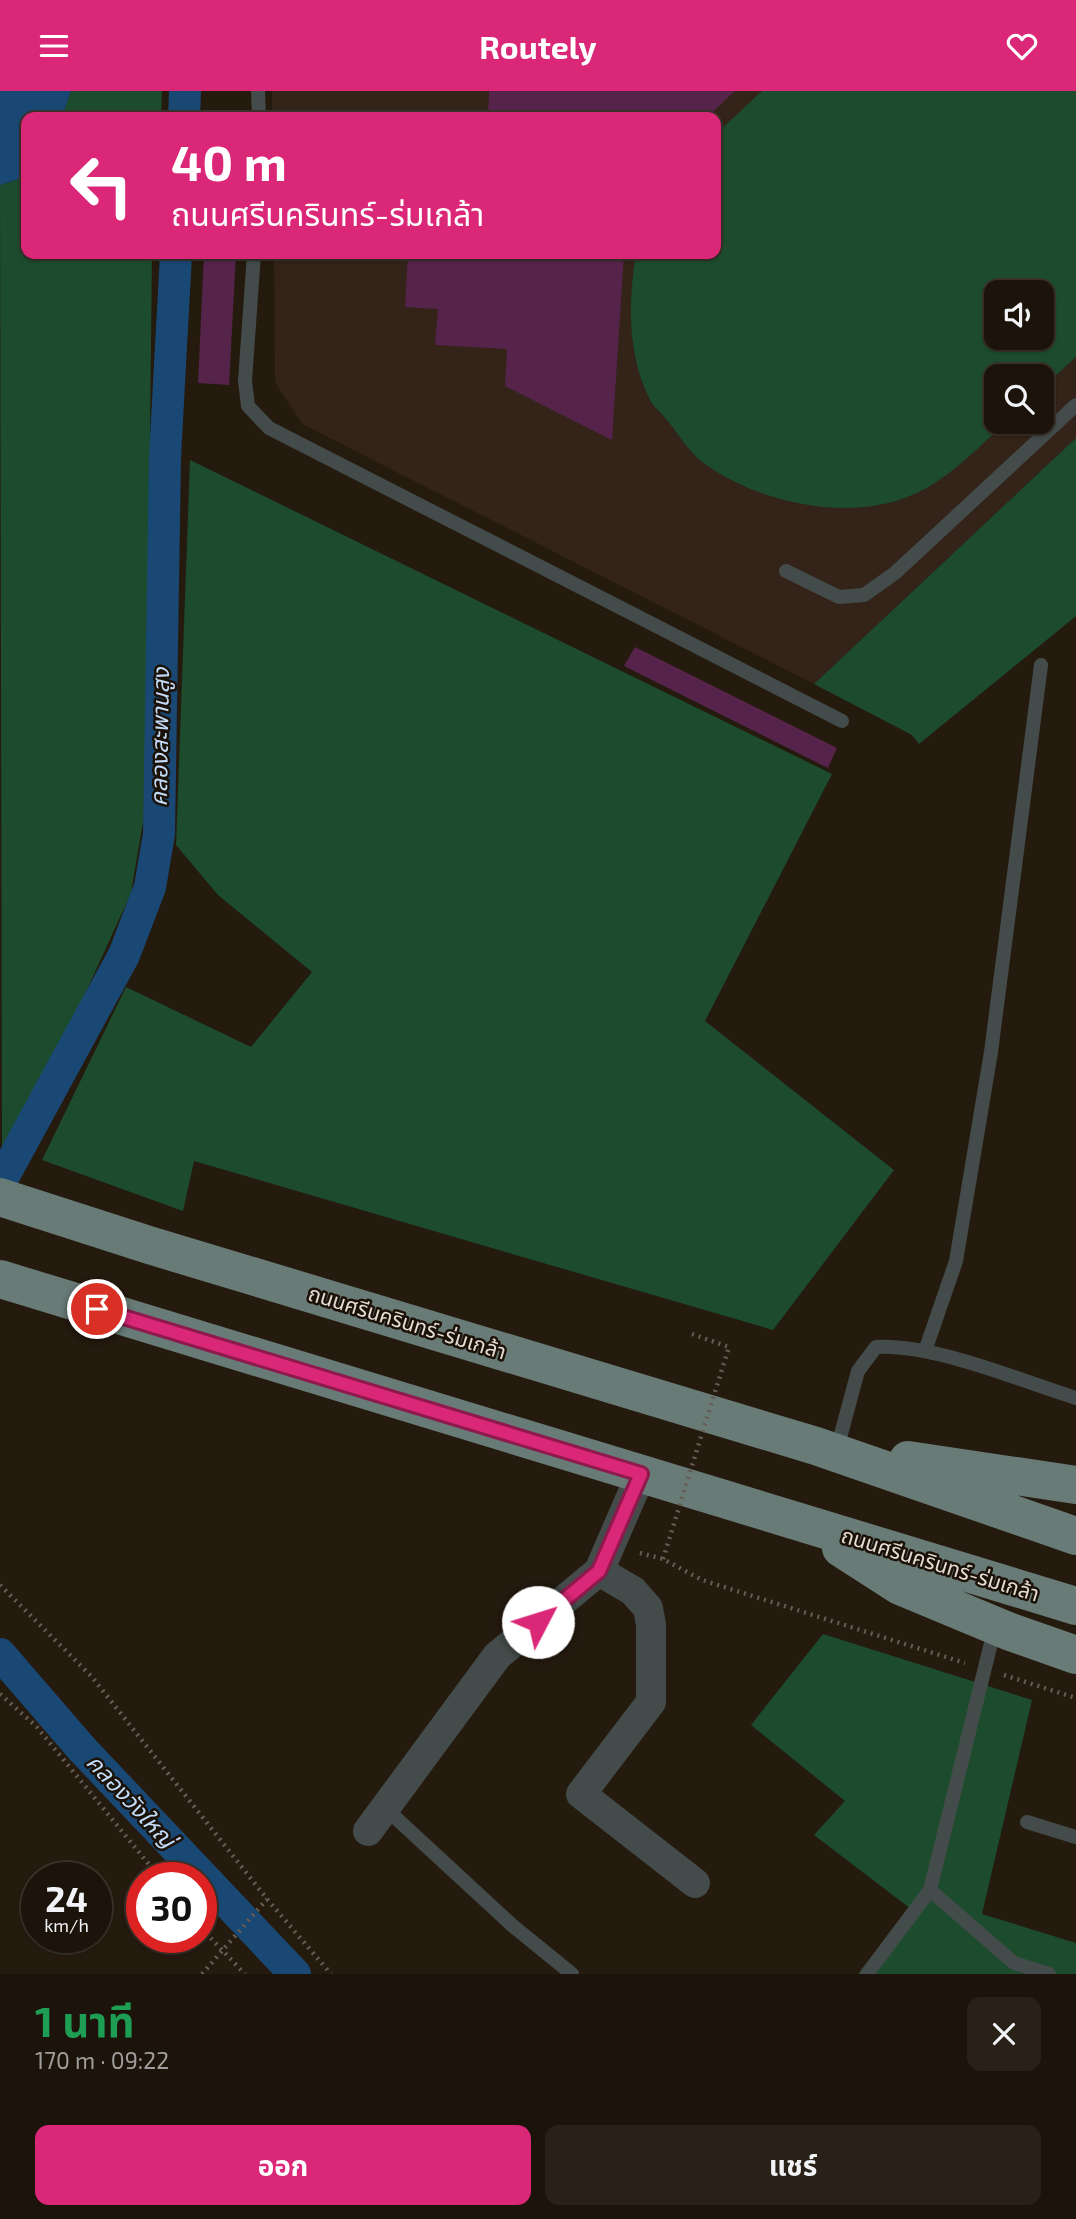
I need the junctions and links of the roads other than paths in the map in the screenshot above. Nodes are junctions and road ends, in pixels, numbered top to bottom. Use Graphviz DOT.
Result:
graph roads {
  1 [pos="258,91"];
  2 [pos="259,112"];
  3 [pos="254,259"];
  4 [pos="1076,405"];
  5 [pos="786,571"];
  6 [pos="1041,665"];
  7 [pos="842,721"];
  8 [pos="0,1197"];
  9 [pos="0,1279"];
  10 [pos="925,1351"];
  11 [pos="1076,1398"];
  12 [pos="826,1448"];
  13 [pos="641,1474"];
  14 [pos="1076,1485"];
  15 [pos="804,1524"];
  16 [pos="1076,1536"];
  17 [pos="599,1571"];
  18 [pos="1076,1606"];
  19 [pos="995,1626"];
  20 [pos="1076,1655"];
  21 [pos="376,1819"];
  22 [pos="1027,1822"];
  23 [pos="1076,1837"];
  24 [pos="695,1883"];
  25 [pos="930,1890"];
  26 [pos="572,1974"];
  27 [pos="867,1974"];
  28 [pos="1049,1974"];
  1 -- 2 [label="lane"];
  3 -- 7 [label="lane"];
  4 -- 5 [label="lane"];
  6 -- 10 [label="lane"];
  8 -- 12 [label="main road, ถนนศรีนครินทร์-ร่มเกล้า"];
  9 -- 13 [label="main road, ถนนศรีนครินทร์-ร่มเกล้า"];
  10 -- 11 [label="lane"];
  10 -- 12 [label="lane"];
  12 -- 14 [label="main road, ถนนศรีนครินทร์-ร่มเกล้า"];
  12 -- 16 [label="main road, ถนนศรีนครินทร์-ร่มเกล้า"];
  13 -- 15 [label="main road, ถนนศรีนครินทร์-ร่มเกล้า"];
  13 -- 17 [label="street"];
  15 -- 18 [label="main road, ถนนศรีนครินทร์-ร่มเกล้า"];
  15 -- 19 [label="main road, ถนนศรีนครินทร์-ร่มเกล้า"];
  17 -- 21 [label="street"];
  17 -- 24 [label="street"];
  19 -- 20 [label="main road, ถนนศรีนครินทร์-ร่มเกล้า"];
  19 -- 25 [label="lane"];
  21 -- 26 [label="lane"];
  22 -- 23 [label="lane"];
  25 -- 27 [label="lane"];
  25 -- 28 [label="lane"];
}
